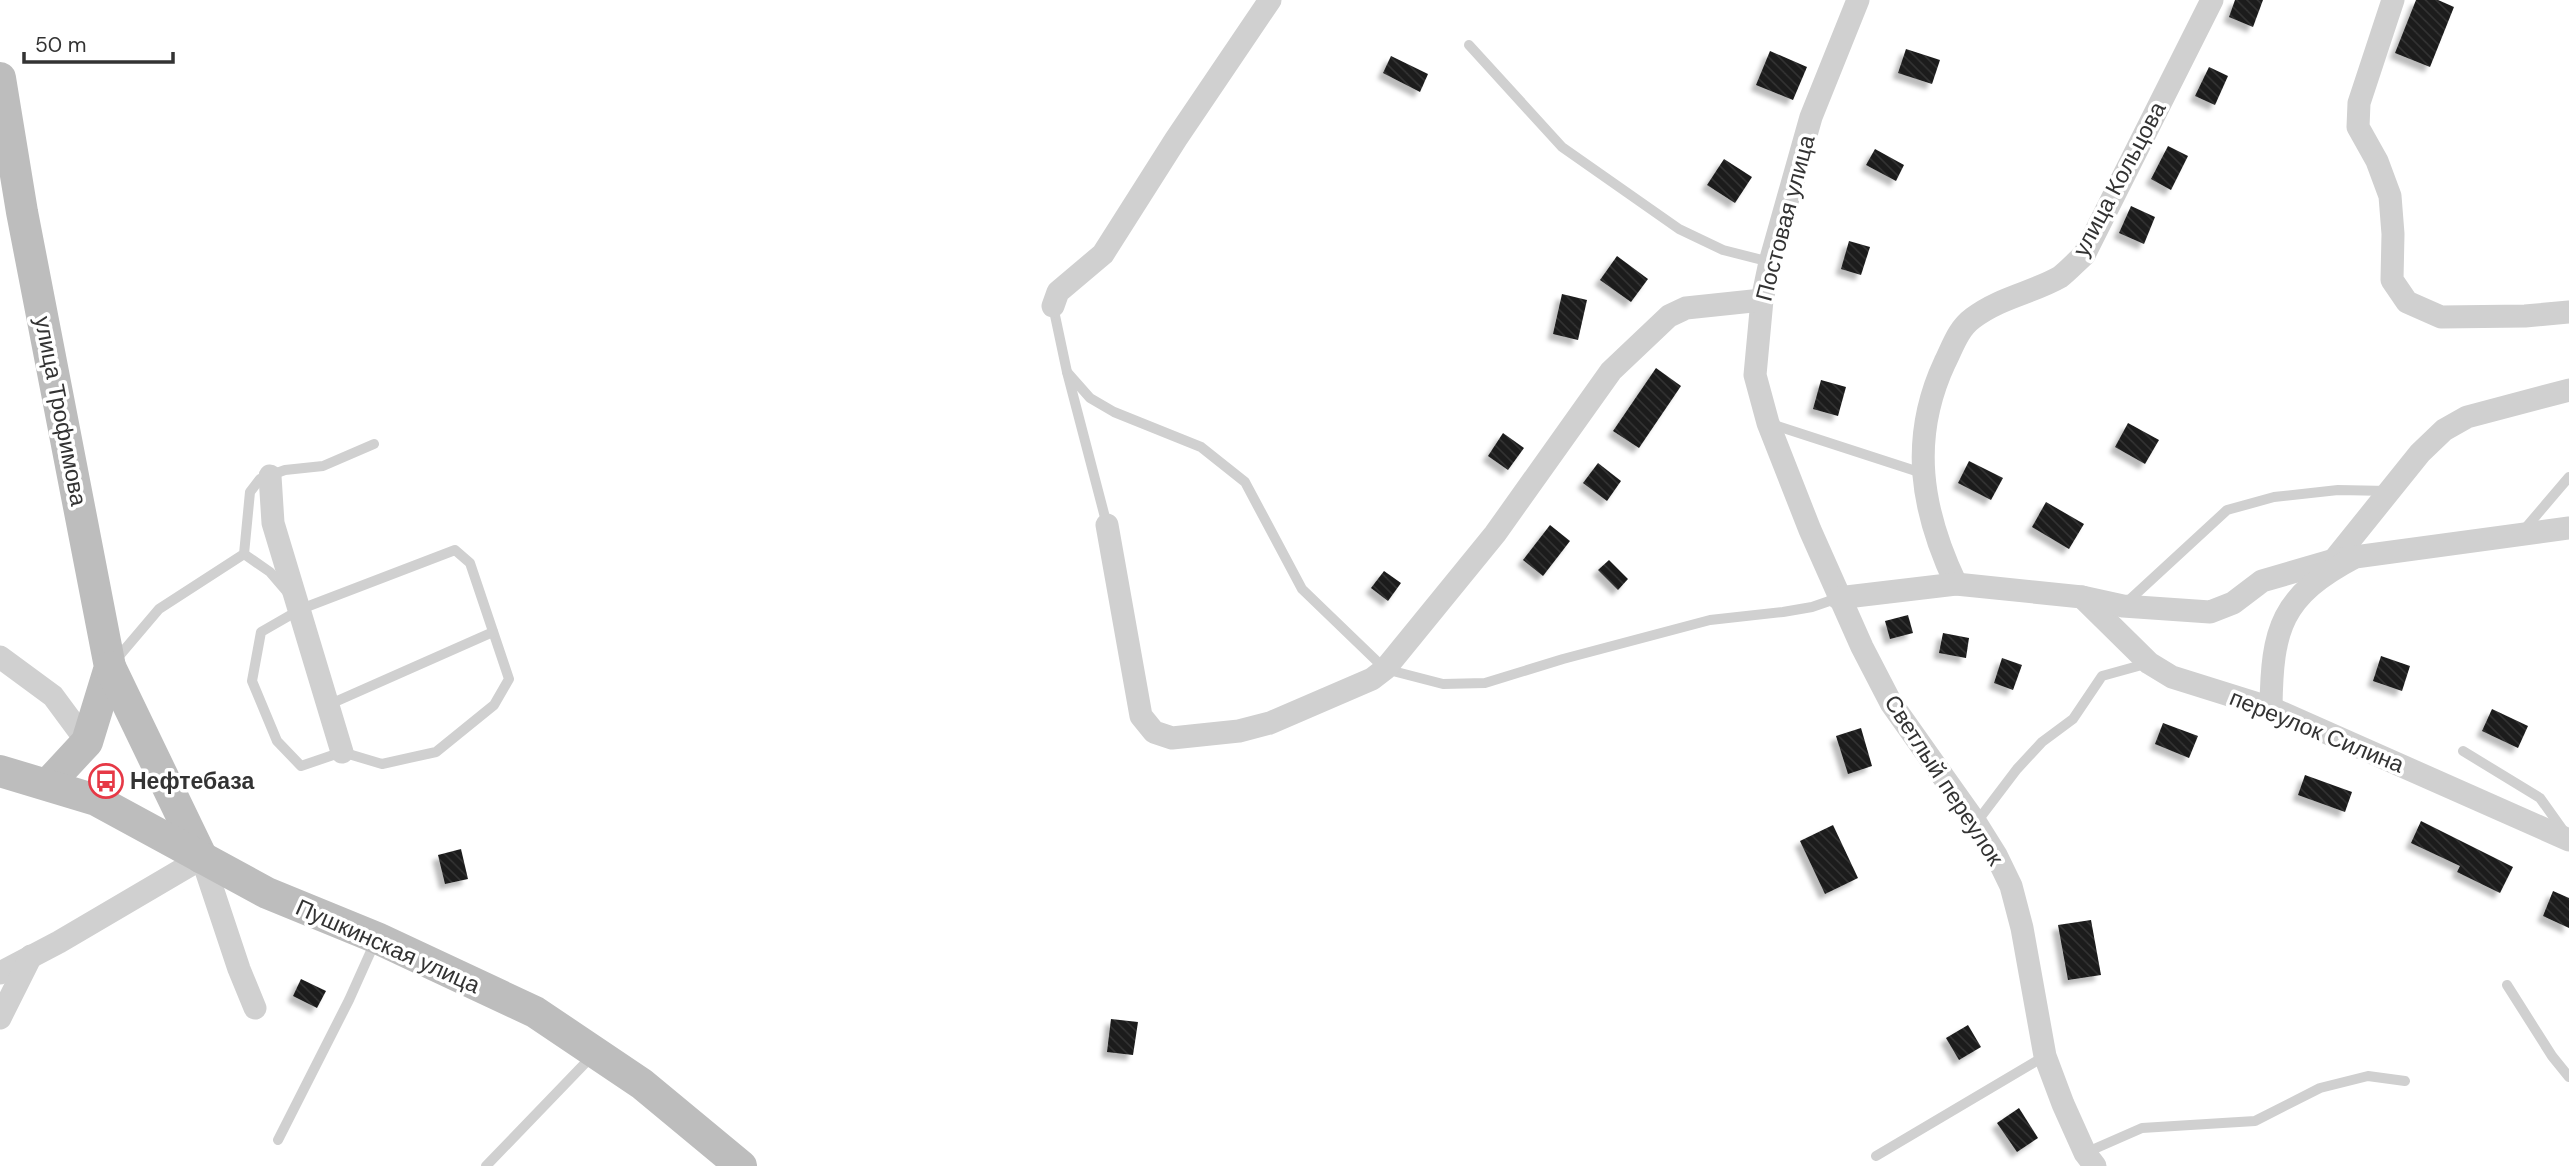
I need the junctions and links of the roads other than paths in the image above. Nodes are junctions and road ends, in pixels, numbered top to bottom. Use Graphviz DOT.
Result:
graph roads {
  1 [pos="1270,0"];
  2 [pos="1858,0"];
  3 [pos="2212,0"];
  4 [pos="2393,0"];
  5 [pos="1469,45"];
  6 [pos="0,78"];
  7 [pos="1770,262"];
  8 [pos="1762,300"];
  9 [pos="1054,306"];
  10 [pos="2569,312"];
  11 [pos="1067,372"];
  12 [pos="2569,390"];
  13 [pos="1768,423"];
  14 [pos="374,444"];
  15 [pos="1922,474"];
  16 [pos="270,476"];
  17 [pos="2569,477"];
  18 [pos="2392,491"];
  19 [pos="1107,525"];
  20 [pos="2569,528"];
  21 [pos="2519,535"];
  22 [pos="244,554"];
  23 [pos="2344,559"];
  24 [pos="1956,584"];
  25 [pos="2082,597"];
  26 [pos="1839,598"];
  27 [pos="2123,606"];
  28 [pos="301,609"];
  29 [pos="493,632"];
  30 [pos="0,657"];
  31 [pos="2149,663"];
  32 [pos="110,667"];
  33 [pos="1385,669"];
  34 [pos="328,705"];
  35 [pos="2271,708"];
  36 [pos="87,742"];
  37 [pos="2463,751"];
  38 [pos="342,752"];
  39 [pos="0,771"];
  40 [pos="48,783"];
  41 [pos="1976,823"];
  42 [pos="2569,839"];
  43 [pos="202,858"];
  44 [pos="377,938"];
  45 [pos="32,956"];
  46 [pos="0,973"];
  47 [pos="2507,985"];
  48 [pos="255,1008"];
  49 [pos="0,1018"];
  50 [pos="595,1053"];
  51 [pos="2045,1056"];
  52 [pos="2569,1077"];
  53 [pos="2405,1081"];
  54 [pos="278,1140"];
  55 [pos="1875,1156"];
  56 [pos="2090,1159"];
  57 [pos="486,1166"];
  58 [pos="741,1166"];
  1 -- 9 [label="street"];
  2 -- 7 [label="street, Постовая улица"];
  3 -- 15 [label="street, улица Кольцова"];
  4 -- 10 [label="street"];
  5 -- 7 [label="lane"];
  6 -- 32 [label="street, улица Трофимова"];
  7 -- 8 [label="street, Постовая улица"];
  8 -- 13 [label="street, Постовая улица"];
  8 -- 33 [label="street"];
  9 -- 11 [label="lane"];
  11 -- 19 [label="lane"];
  11 -- 33 [label="lane"];
  12 -- 18 [label="street"];
  13 -- 15 [label="lane"];
  13 -- 26 [label="street, Постовая улица"];
  14 -- 16 [label="lane"];
  15 -- 24 [label="street, улица Кольцова"];
  16 -- 22 [label="lane"];
  16 -- 28 [label="street"];
  17 -- 21 [label="lane"];
  18 -- 23 [label="street"];
  18 -- 27 [label="lane"];
  19 -- 33 [label="street"];
  20 -- 21 [label="street"];
  21 -- 23 [label="street"];
  22 -- 28 [label="lane"];
  22 -- 32 [label="lane"];
  23 -- 27 [label="street"];
  23 -- 35 [label="street"];
  24 -- 25 [label="street"];
  24 -- 26 [label="street"];
  25 -- 27 [label="street"];
  25 -- 31 [label="street, переулок Силина"];
  26 -- 33 [label="lane"];
  26 -- 41 [label="street, Светлый переулок"];
  28 -- 29 [label="lane"];
  28 -- 34 [label="street"];
  28 -- 38 [label="lane"];
  29 -- 34 [label="lane"];
  29 -- 38 [label="lane"];
  30 -- 36 [label="street"];
  31 -- 35 [label="street, переулок Силина"];
  31 -- 41 [label="lane"];
  32 -- 36 [label="street, улица Трофимова"];
  32 -- 43 [label="street"];
  34 -- 38 [label="street"];
  35 -- 42 [label="street, переулок Силина"];
  36 -- 40 [label="street"];
  37 -- 42 [label="lane"];
  39 -- 40 [label="street, Пушкинская улица"];
  40 -- 43 [label="street, Пушкинская улица"];
  41 -- 51 [label="street, Светлый переулок"];
  43 -- 44 [label="street, Пушкинская улица"];
  43 -- 45 [label="street"];
  43 -- 48 [label="street"];
  44 -- 50 [label="street, Пушкинская улица"];
  44 -- 54 [label="lane"];
  45 -- 46 [label="street"];
  45 -- 49 [label="street"];
  47 -- 52 [label="lane"];
  50 -- 57 [label="lane"];
  50 -- 58 [label="street, Пушкинская улица"];
  51 -- 55 [label="lane"];
  51 -- 56 [label="street, Светлый переулок"];
  53 -- 56 [label="lane"];
}
